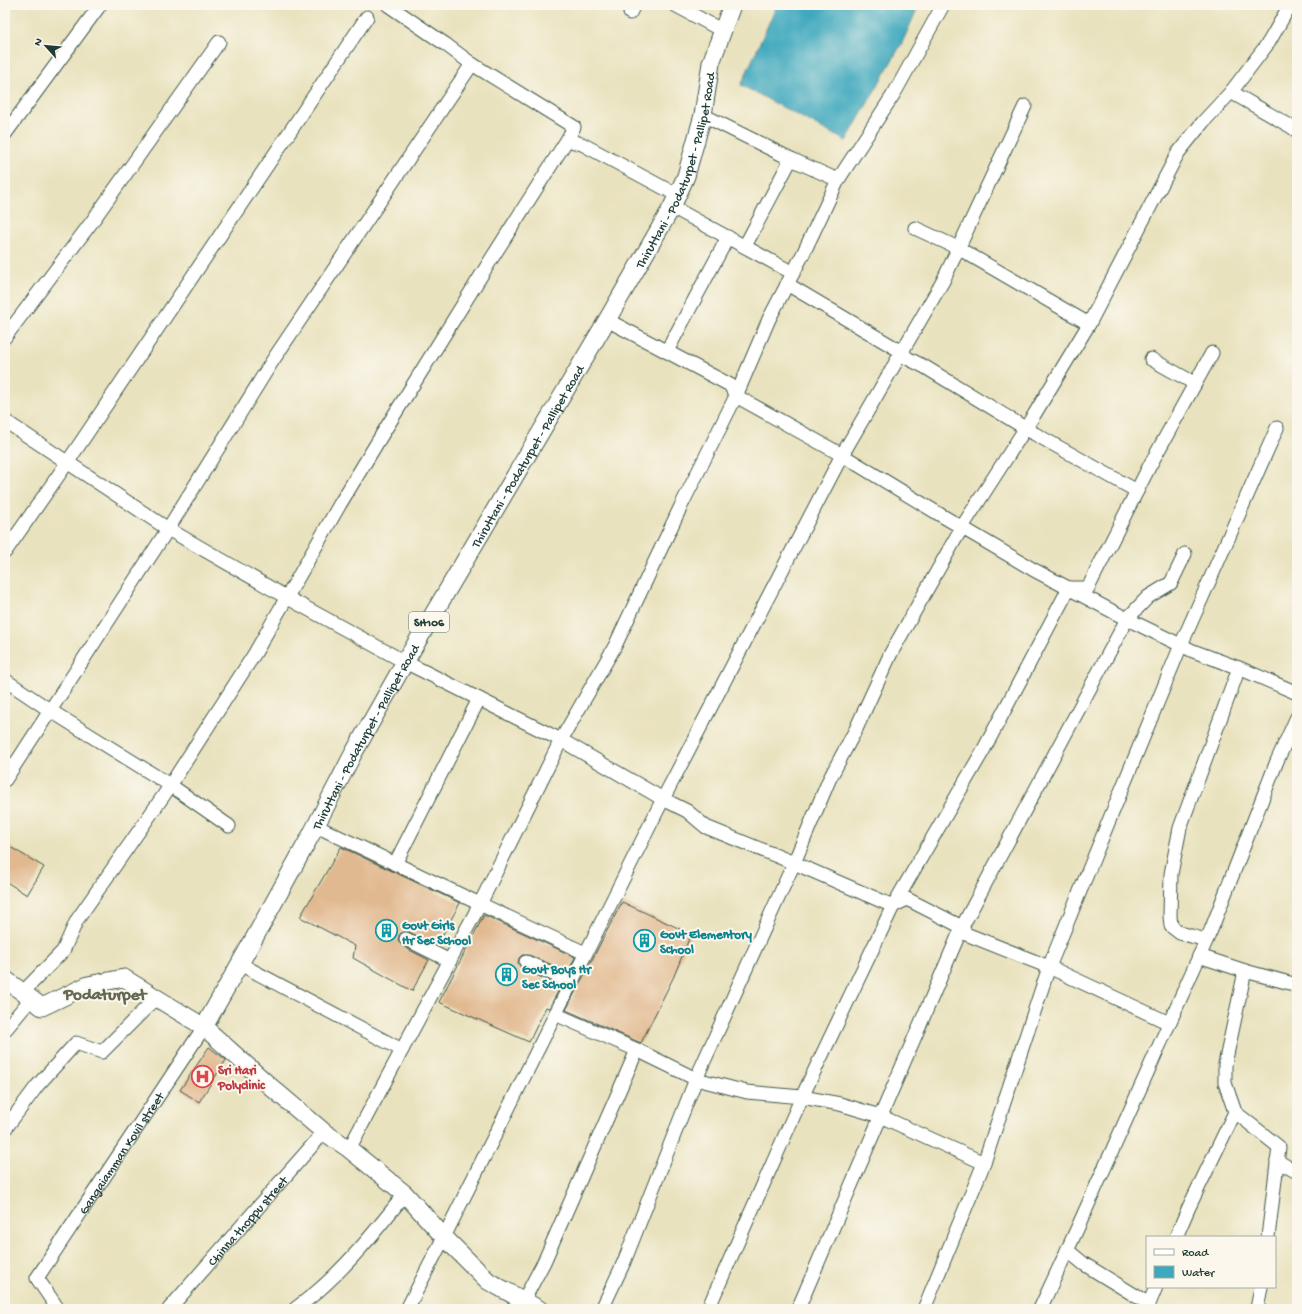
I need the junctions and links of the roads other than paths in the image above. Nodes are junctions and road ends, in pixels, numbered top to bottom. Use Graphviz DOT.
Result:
graph roads {
  1 [pos="100,5"];
  2 [pos="388,5"];
  3 [pos="675,5"];
  4 [pos="732,5"];
  5 [pos="943,5"];
  6 [pos="1290,5"];
  7 [pos="367,17"];
  8 [pos="723,32"];
  9 [pos="219,42"];
  10 [pos="472,64"];
  11 [pos="1231,92"];
  12 [pos="1025,106"];
  13 [pos="702,115"];
  14 [pos="1297,131"];
  15 [pos="5,134"];
  16 [pos="567,140"];
  17 [pos="791,159"];
  18 [pos="838,180"];
  19 [pos="674,201"];
  20 [pos="914,228"];
  21 [pos="728,237"];
  22 [pos="746,246"];
  23 [pos="958,248"];
  24 [pos="790,279"];
  25 [pos="607,320"];
  26 [pos="1089,324"];
  27 [pos="5,336"];
  28 [pos="667,351"];
  29 [pos="902,352"];
  30 [pos="1212,353"];
  31 [pos="1151,359"];
  32 [pos="1194,383"];
  33 [pos="736,396"];
  34 [pos="5,421"];
  35 [pos="1025,428"];
  36 [pos="1277,428"];
  37 [pos="842,455"];
  38 [pos="67,463"];
  39 [pos="1136,491"];
  40 [pos="962,527"];
  41 [pos="168,529"];
  42 [pos="5,552"];
  43 [pos="1185,554"];
  44 [pos="1069,588"];
  45 [pos="286,598"];
  46 [pos="1127,620"];
  47 [pos="1181,645"];
  48 [pos="405,662"];
  49 [pos="1239,668"];
  50 [pos="5,680"];
  51 [pos="1297,693"];
  52 [pos="479,699"];
  53 [pos="51,711"];
  54 [pos="1297,718"];
  55 [pos="561,740"];
  56 [pos="5,780"];
  57 [pos="170,785"];
  58 [pos="663,799"];
  59 [pos="229,826"];
  60 [pos="316,826"];
  61 [pos="794,863"];
  62 [pos="395,864"];
  63 [pos="480,904"];
  64 [pos="893,906"];
  65 [pos="962,926"];
  66 [pos="406,939"];
  67 [pos="1206,940"];
  68 [pos="586,954"];
  69 [pos="1199,956"];
  70 [pos="450,961"];
  71 [pos="526,962"];
  72 [pos="240,964"];
  73 [pos="1049,967"];
  74 [pos="1245,971"];
  75 [pos="5,979"];
  76 [pos="571,982"];
  77 [pos="1297,985"];
  78 [pos="27,995"];
  79 [pos="156,998"];
  80 [pos="555,1014"];
  81 [pos="1169,1022"];
  82 [pos="204,1027"];
  83 [pos="5,1030"];
  84 [pos="402,1050"];
  85 [pos="637,1050"];
  86 [pos="696,1079"];
  87 [pos="802,1098"];
  88 [pos="1236,1112"];
  89 [pos="880,1116"];
  90 [pos="5,1129"];
  91 [pos="324,1132"];
  92 [pos="349,1149"];
  93 [pos="1277,1161"];
  94 [pos="984,1163"];
  95 [pos="1297,1172"];
  96 [pos="405,1194"];
  97 [pos="1176,1236"];
  98 [pos="1268,1236"];
  99 [pos="444,1237"];
  100 [pos="1067,1250"];
  101 [pos="1156,1288"];
  102 [pos="1261,1288"];
  103 [pos="521,1305"];
  104 [pos="1149,1307"];
  105 [pos="58,1309"];
  106 [pos="169,1309"];
  107 [pos="295,1309"];
  108 [pos="407,1309"];
  109 [pos="539,1309"];
  110 [pos="602,1309"];
  111 [pos="708,1309"];
  112 [pos="798,1309"];
  113 [pos="924,1309"];
  114 [pos="1040,1309"];
  115 [pos="1257,1309"];
  1 -- 15 [label="street"];
  2 -- 10 [label="street"];
  3 -- 8 [label="street"];
  4 -- 8 [label="main road, Thiruttani - Podaturpet - Pallipet Road / SH106"];
  5 -- 18 [label="street"];
  6 -- 11 [label="street"];
  7 -- 38 [label="street"];
  8 -- 13 [label="main road, Thiruttani - Podaturpet - Pallipet Road / SH106"];
  9 -- 27 [label="street"];
  10 -- 16 [label="street"];
  10 -- 41 [label="street"];
  11 -- 14 [label="street"];
  11 -- 26 [label="street"];
  12 -- 23 [label="street"];
  13 -- 17 [label="street"];
  13 -- 19 [label="main road, Thiruttani - Podaturpet - Pallipet Road / SH106"];
  16 -- 19 [label="street"];
  16 -- 45 [label="street"];
  17 -- 18 [label="street"];
  17 -- 22 [label="street"];
  18 -- 24 [label="street"];
  19 -- 21 [label="street"];
  19 -- 25 [label="main road, Thiruttani - Podaturpet - Pallipet Road / SH106"];
  20 -- 23 [label="street"];
  21 -- 22 [label="street"];
  21 -- 28 [label="street"];
  22 -- 24 [label="street"];
  23 -- 26 [label="street"];
  23 -- 29 [label="street"];
  24 -- 29 [label="street"];
  24 -- 33 [label="street"];
  25 -- 28 [label="street"];
  25 -- 48 [label="main road, Thiruttani - Podaturpet - Pallipet Road / SH106"];
  26 -- 35 [label="street"];
  28 -- 33 [label="street"];
  29 -- 35 [label="street"];
  29 -- 37 [label="street"];
  30 -- 32 [label="street"];
  31 -- 32 [label="street"];
  32 -- 39 [label="street"];
  33 -- 37 [label="street"];
  33 -- 55 [label="street"];
  34 -- 38 [label="street"];
  35 -- 39 [label="street"];
  35 -- 40 [label="street"];
  36 -- 47 [label="street"];
  37 -- 40 [label="street"];
  37 -- 58 [label="street"];
  38 -- 41 [label="street"];
  38 -- 42 [label="street"];
  39 -- 44 [label="street"];
  40 -- 44 [label="street"];
  40 -- 61 [label="street"];
  41 -- 45 [label="street"];
  41 -- 53 [label="street"];
  43 -- 46 [label="street"];
  44 -- 46 [label="street"];
  44 -- 64 [label="street"];
  45 -- 48 [label="street"];
  45 -- 57 [label="street"];
  46 -- 47 [label="street"];
  46 -- 65 [label="street"];
  47 -- 49 [label="street"];
  47 -- 73 [label="street"];
  48 -- 52 [label="street"];
  48 -- 60 [label="main road, Thiruttani - Podaturpet - Pallipet Road / SH106"];
  49 -- 51 [label="street"];
  49 -- 67 [label="street"];
  50 -- 53 [label="street"];
  52 -- 55 [label="street"];
  52 -- 62 [label="street"];
  53 -- 56 [label="street"];
  53 -- 57 [label="street"];
  54 -- 67 [label="street"];
  55 -- 58 [label="street"];
  55 -- 63 [label="street"];
  57 -- 59 [label="street"];
  57 -- 78 [label="street"];
  58 -- 61 [label="street"];
  58 -- 68 [label="street"];
  60 -- 62 [label="street"];
  60 -- 72 [label="main road, Thiruttani - Podaturpet - Pallipet Road / SH106"];
  61 -- 64 [label="street"];
  61 -- 86 [label="street"];
  62 -- 63 [label="street"];
  63 -- 68 [label="street"];
  63 -- 70 [label="street"];
  64 -- 65 [label="street"];
  64 -- 87 [label="street"];
  65 -- 73 [label="street"];
  65 -- 89 [label="street"];
  66 -- 70 [label="street"];
  67 -- 69 [label="street"];
  68 -- 76 [label="street"];
  69 -- 74 [label="street"];
  69 -- 81 [label="street"];
  70 -- 84 [label="street"];
  71 -- 76 [label="street"];
  72 -- 82 [label="main road, Thiruttani - Podaturpet - Pallipet Road / SH106"];
  72 -- 84 [label="street"];
  73 -- 81 [label="street"];
  73 -- 94 [label="street"];
  74 -- 77 [label="street"];
  74 -- 88 [label="street"];
  75 -- 78 [label="main road"];
  76 -- 80 [label="street"];
  78 -- 79 [label="main road"];
  78 -- 83 [label="street"];
  79 -- 82 [label="main road"];
  79 -- 90 [label="street"];
  80 -- 85 [label="street"];
  80 -- 99 [label="street"];
  81 -- 100 [label="street"];
  82 -- 91 [label="main road"];
  82 -- 105 [label="street, Gangaiamman Kovil street"];
  84 -- 92 [label="street"];
  85 -- 86 [label="street"];
  85 -- 103 [label="street"];
  86 -- 87 [label="street"];
  86 -- 110 [label="street"];
  87 -- 89 [label="street"];
  87 -- 111 [label="street"];
  88 -- 93 [label="street"];
  88 -- 97 [label="street"];
  89 -- 94 [label="street"];
  89 -- 112 [label="street"];
  91 -- 92 [label="main road"];
  91 -- 106 [label="street, Chinna thoppu street"];
  92 -- 96 [label="main road"];
  93 -- 95 [label="street"];
  93 -- 98 [label="street"];
  94 -- 113 [label="street"];
  96 -- 99 [label="main road"];
  96 -- 107 [label="street"];
  99 -- 103 [label="main road"];
  99 -- 108 [label="street"];
  100 -- 104 [label="street"];
  100 -- 114 [label="street"];
  101 -- 104 [label="street"];
  102 -- 115 [label="street"];
  103 -- 109 [label="main road"];
}
